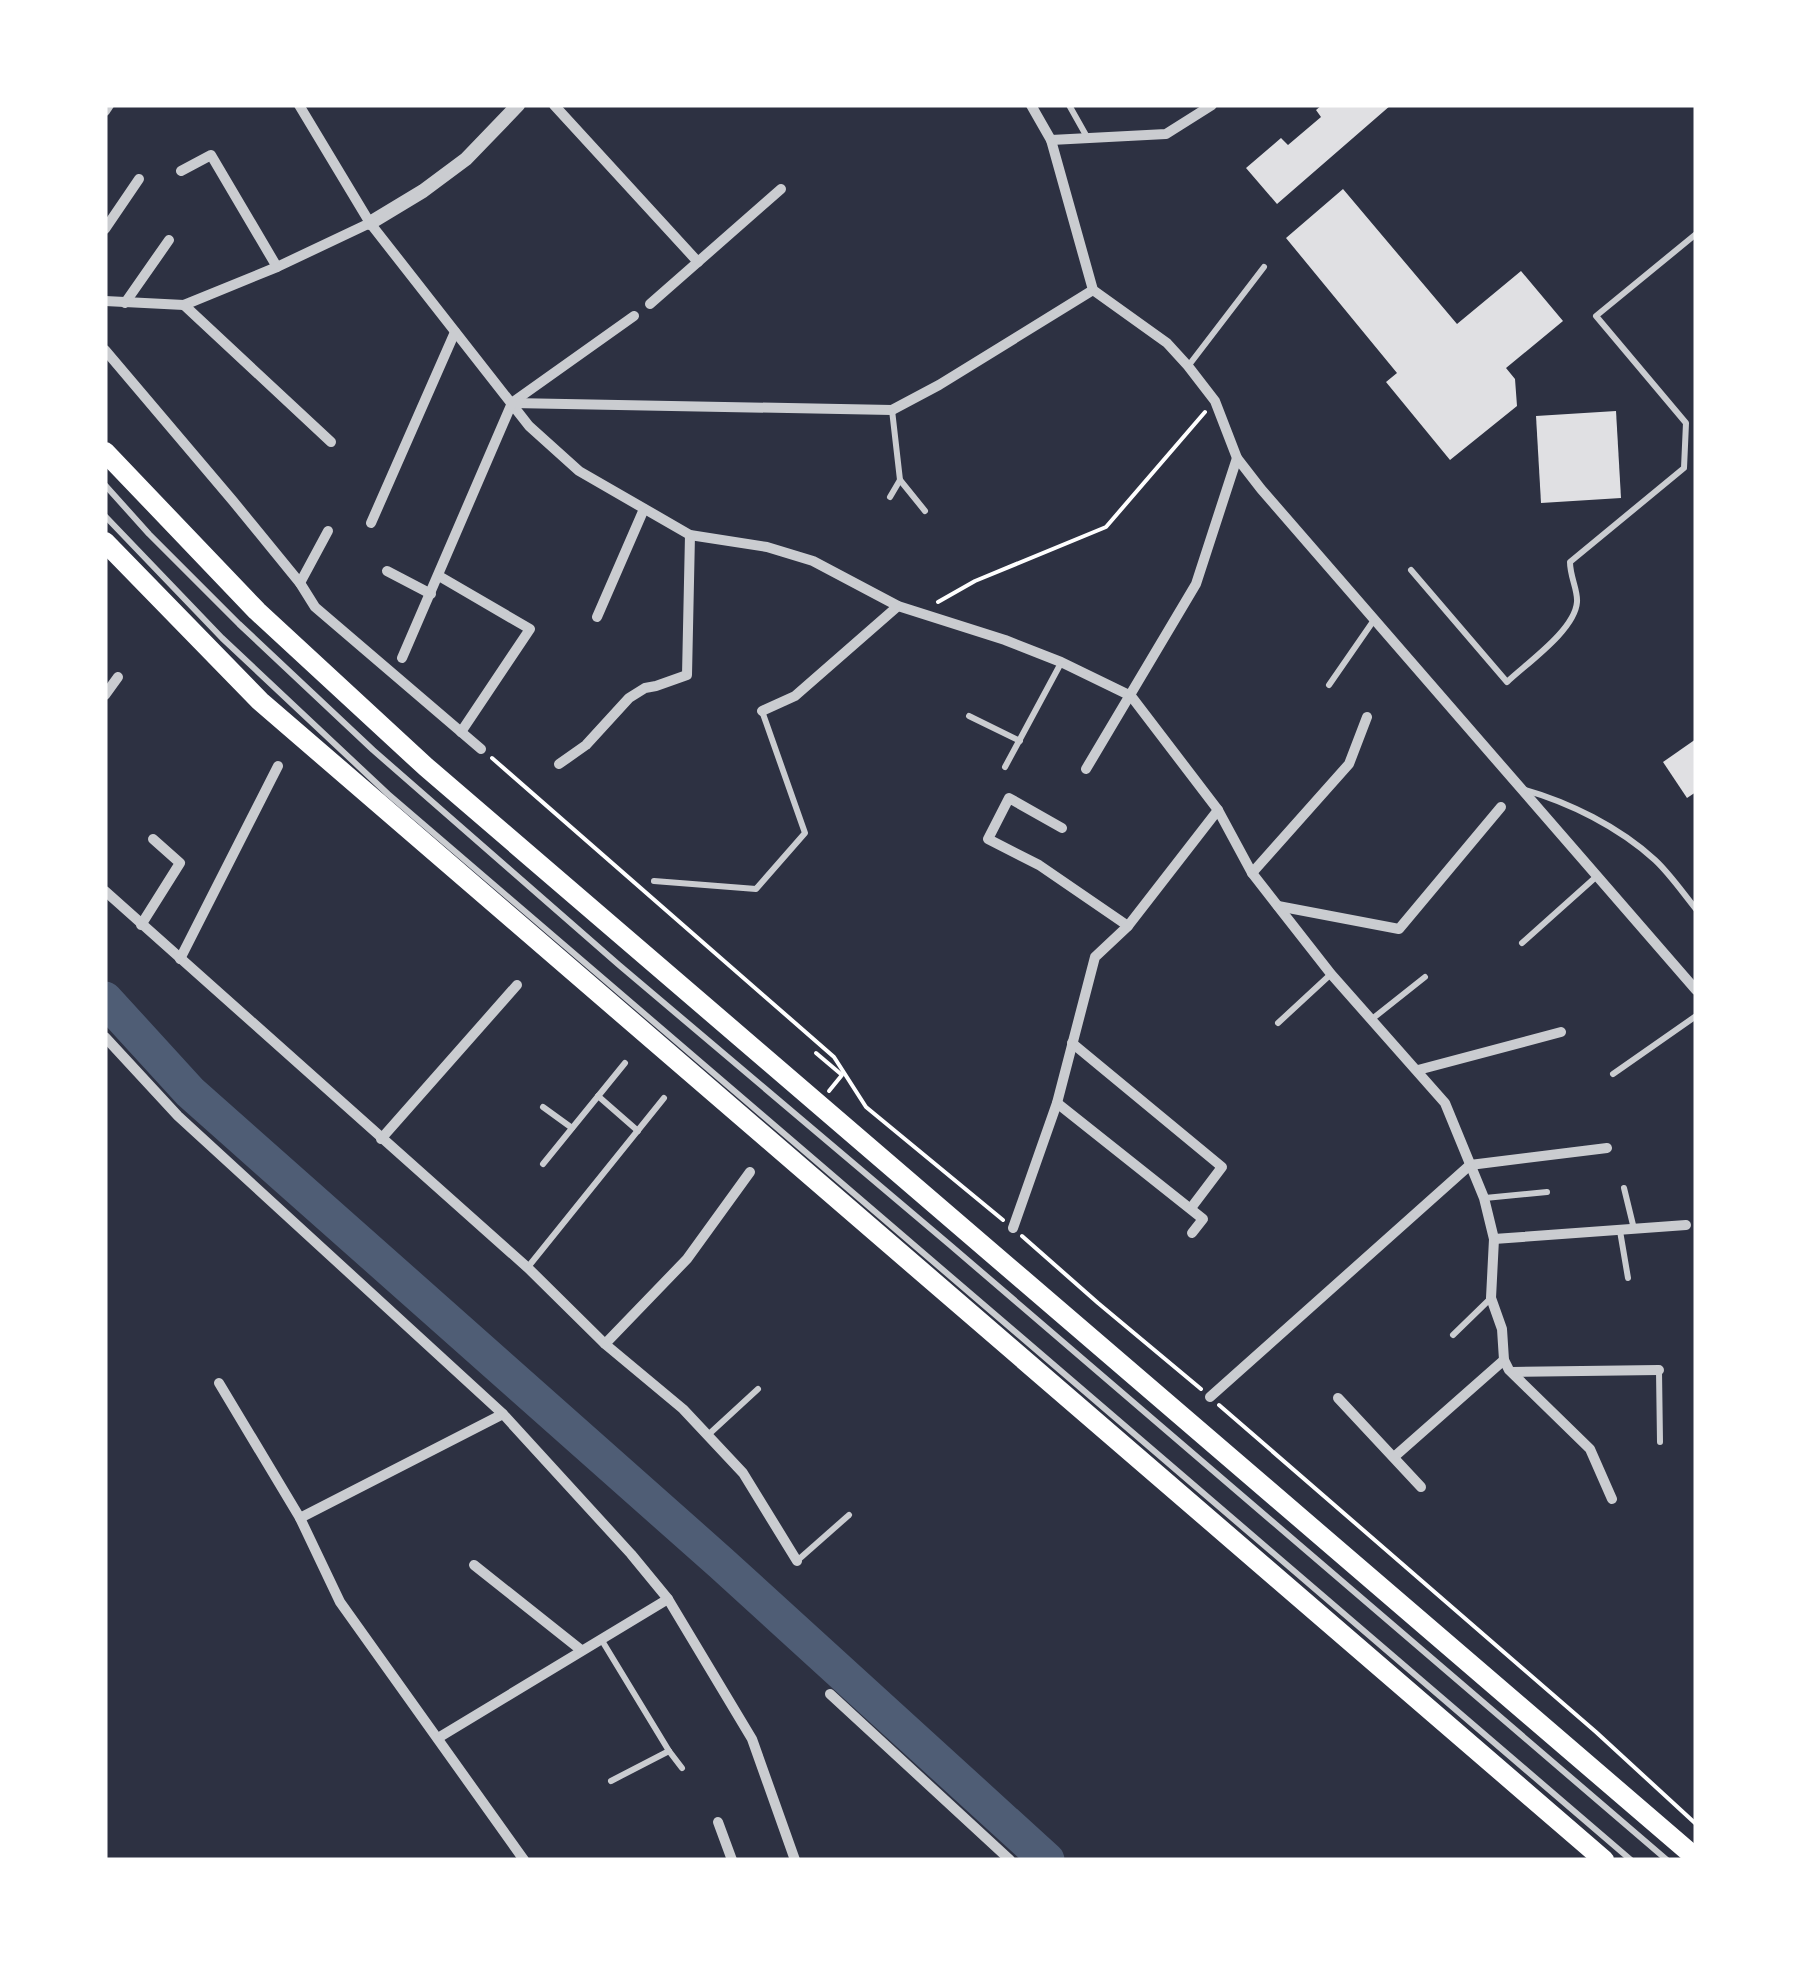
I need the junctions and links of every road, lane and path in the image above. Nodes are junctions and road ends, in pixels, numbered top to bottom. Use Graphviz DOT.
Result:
graph roads {
  1 [pos="300,105"];
  2 [pos="518,105"];
  3 [pos="554,105"];
  4 [pos="1031,105"];
  5 [pos="1069,105"];
  6 [pos="1212,105"];
  7 [pos="1087,137"];
  8 [pos="1051,140"];
  9 [pos="180,171"];
  10 [pos="139,179"];
  11 [pos="781,189"];
  12 [pos="370,223"];
  13 [pos="105,228"];
  14 [pos="1696,234"];
  15 [pos="168,240"];
  16 [pos="698,262"];
  17 [pos="276,266"];
  18 [pos="1264,266"];
  19 [pos="1093,290"];
  20 [pos="105,301"];
  21 [pos="125,303"];
  22 [pos="650,304"];
  23 [pos="184,306"];
  24 [pos="634,316"];
  25 [pos="455,332"];
  26 [pos="105,350"];
  27 [pos="1188,366"];
  28 [pos="1215,401"];
  29 [pos="512,403"];
  30 [pos="892,410"];
  31 [pos="332,442"];
  32 [pos="105,452"];
  33 [pos="1237,458"];
  34 [pos="900,480"];
  35 [pos="105,485"];
  36 [pos="890,497"];
  37 [pos="644,509"];
  38 [pos="925,511"];
  39 [pos="105,516"];
  40 [pos="371,524"];
  41 [pos="328,531"];
  42 [pos="690,535"];
  43 [pos="105,542"];
  44 [pos="1411,570"];
  45 [pos="387,571"];
  46 [pos="439,576"];
  47 [pos="300,583"];
  48 [pos="431,594"];
  49 [pos="898,606"];
  50 [pos="920,612"];
  51 [pos="596,617"];
  52 [pos="1374,620"];
  53 [pos="402,658"];
  54 [pos="1061,662"];
  55 [pos="118,676"];
  56 [pos="1329,684"];
  57 [pos="105,695"];
  58 [pos="1131,696"];
  59 [pos="762,711"];
  60 [pos="969,716"];
  61 [pos="1367,717"];
  62 [pos="461,732"];
  63 [pos="1020,740"];
  64 [pos="481,749"];
  65 [pos="559,764"];
  66 [pos="278,766"];
  67 [pos="1006,767"];
  68 [pos="1086,769"];
  69 [pos="1520,788"];
  70 [pos="1501,806"];
  71 [pos="1218,810"];
  72 [pos="1062,828"];
  73 [pos="153,839"];
  74 [pos="1252,873"];
  75 [pos="1597,876"];
  76 [pos="654,880"];
  77 [pos="105,891"];
  78 [pos="1278,905"];
  79 [pos="1696,909"];
  80 [pos="141,925"];
  81 [pos="1128,926"];
  82 [pos="1522,943"];
  83 [pos="180,959"];
  84 [pos="1331,974"];
  85 [pos="1425,977"];
  86 [pos="516,985"];
  87 [pos="1696,990"];
  88 [pos="1696,1016"];
  89 [pos="1371,1020"];
  90 [pos="1278,1023"];
  91 [pos="1562,1032"];
  92 [pos="105,1037"];
  93 [pos="1072,1043"];
  94 [pos="834,1057"];
  95 [pos="625,1062"];
  96 [pos="1418,1070"];
  97 [pos="1613,1074"];
  98 [pos="842,1076"];
  99 [pos="598,1096"];
  100 [pos="664,1098"];
  101 [pos="1056,1102"];
  102 [pos="543,1107"];
  103 [pos="572,1128"];
  104 [pos="638,1131"];
  105 [pos="381,1139"];
  106 [pos="1607,1148"];
  107 [pos="543,1164"];
  108 [pos="1470,1165"];
  109 [pos="750,1172"];
  110 [pos="1624,1188"];
  111 [pos="1547,1192"];
  112 [pos="1484,1198"];
  113 [pos="1191,1208"];
  114 [pos="1686,1225"];
  115 [pos="1013,1228"];
  116 [pos="1634,1229"];
  117 [pos="1620,1230"];
  118 [pos="1192,1233"];
  119 [pos="1494,1239"];
  120 [pos="528,1268"];
  121 [pos="1628,1278"];
  122 [pos="1491,1298"];
  123 [pos="1453,1335"];
  124 [pos="606,1344"];
  125 [pos="1504,1360"];
  126 [pos="1659,1370"];
  127 [pos="1512,1372"];
  128 [pos="220,1383"];
  129 [pos="758,1389"];
  130 [pos="1210,1397"];
  131 [pos="1338,1398"];
  132 [pos="503,1414"];
  133 [pos="708,1435"];
  134 [pos="1660,1442"];
  135 [pos="1394,1458"];
  136 [pos="1421,1486"];
  137 [pos="1612,1498"];
  138 [pos="849,1514"];
  139 [pos="300,1518"];
  140 [pos="797,1561"];
  141 [pos="474,1564"];
  142 [pos="668,1599"];
  143 [pos="600,1638"];
  144 [pos="581,1650"];
  145 [pos="830,1694"];
  146 [pos="438,1738"];
  147 [pos="668,1751"];
  148 [pos="682,1768"];
  149 [pos="611,1781"];
  150 [pos="718,1822"];
  151 [pos="1696,1824"];
  152 [pos="1696,1858"];
  153 [pos="524,1860"];
  154 [pos="732,1860"];
  155 [pos="795,1860"];
  156 [pos="1010,1860"];
  157 [pos="1604,1860"];
  158 [pos="1631,1860"];
  159 [pos="1667,1860"];
  1 -- 12 [label="street"];
  2 -- 12 [label="street"];
  3 -- 16 [label="street"];
  4 -- 8 [label="street"];
  5 -- 7 [label="lane"];
  6 -- 7 [label="street"];
  7 -- 8 [label="street"];
  8 -- 19 [label="street"];
  9 -- 17 [label="street"];
  10 -- 13 [label="street"];
  11 -- 16 [label="street"];
  12 -- 17 [label="street"];
  12 -- 25 [label="street"];
  14 -- 44 [label="lane"];
  15 -- 21 [label="street"];
  16 -- 22 [label="street"];
  17 -- 23 [label="street"];
  18 -- 27 [label="lane"];
  19 -- 27 [label="street"];
  19 -- 30 [label="street"];
  20 -- 21 [label="street"];
  21 -- 23 [label="street"];
  23 -- 31 [label="street"];
  24 -- 29 [label="street"];
  25 -- 29 [label="street"];
  25 -- 40 [label="street"];
  26 -- 47 [label="street"];
  27 -- 28 [label="street"];
  28 -- 33 [label="street"];
  28 -- 50 [label="path"];
  29 -- 30 [label="street"];
  29 -- 37 [label="street"];
  29 -- 46 [label="street"];
  30 -- 34 [label="lane"];
  32 -- 152 [label="highway"];
  33 -- 52 [label="street"];
  33 -- 58 [label="street"];
  34 -- 36 [label="lane"];
  34 -- 38 [label="lane"];
  35 -- 159 [label="lane"];
  37 -- 42 [label="street"];
  37 -- 51 [label="street"];
  39 -- 158 [label="lane"];
  41 -- 47 [label="street"];
  42 -- 49 [label="street"];
  42 -- 65 [label="street"];
  43 -- 157 [label="highway"];
  45 -- 48 [label="street"];
  46 -- 48 [label="street"];
  46 -- 62 [label="street"];
  47 -- 62 [label="street"];
  48 -- 53 [label="street"];
  49 -- 50 [label="street"];
  49 -- 59 [label="street"];
  50 -- 54 [label="street"];
  52 -- 56 [label="lane"];
  52 -- 69 [label="street"];
  54 -- 58 [label="street"];
  54 -- 63 [label="lane"];
  55 -- 57 [label="street"];
  58 -- 68 [label="street"];
  58 -- 71 [label="street"];
  59 -- 76 [label="lane"];
  60 -- 63 [label="lane"];
  61 -- 74 [label="street"];
  62 -- 64 [label="street"];
  63 -- 67 [label="lane"];
  64 -- 94 [label="path"];
  66 -- 83 [label="street"];
  69 -- 75 [label="street"];
  69 -- 79 [label="lane"];
  70 -- 78 [label="street"];
  71 -- 74 [label="street"];
  71 -- 81 [label="street"];
  72 -- 81 [label="street"];
  73 -- 80 [label="street"];
  74 -- 78 [label="street"];
  75 -- 82 [label="lane"];
  75 -- 87 [label="street"];
  77 -- 80 [label="street"];
  78 -- 84 [label="street"];
  80 -- 83 [label="street"];
  81 -- 93 [label="street"];
  83 -- 105 [label="street"];
  84 -- 89 [label="street"];
  84 -- 90 [label="lane"];
  85 -- 89 [label="lane"];
  86 -- 105 [label="street"];
  88 -- 97 [label="lane"];
  89 -- 96 [label="street"];
  91 -- 96 [label="street"];
  92 -- 132 [label="street"];
  93 -- 101 [label="street"];
  93 -- 113 [label="street"];
  94 -- 98 [label="path"];
  94 -- 115 [label="path"];
  95 -- 99 [label="lane"];
  96 -- 108 [label="street"];
  99 -- 103 [label="lane"];
  99 -- 104 [label="lane"];
  100 -- 104 [label="lane"];
  101 -- 113 [label="street"];
  101 -- 115 [label="street"];
  102 -- 103 [label="lane"];
  103 -- 107 [label="lane"];
  104 -- 120 [label="lane"];
  105 -- 120 [label="street"];
  106 -- 108 [label="street"];
  108 -- 112 [label="street"];
  108 -- 130 [label="street"];
  109 -- 124 [label="street"];
  110 -- 116 [label="lane"];
  111 -- 112 [label="lane"];
  112 -- 119 [label="street"];
  113 -- 118 [label="street"];
  114 -- 116 [label="street"];
  115 -- 130 [label="path"];
  116 -- 117 [label="street"];
  117 -- 119 [label="street"];
  117 -- 121 [label="lane"];
  119 -- 122 [label="street"];
  120 -- 124 [label="street"];
  122 -- 123 [label="lane"];
  122 -- 125 [label="street"];
  124 -- 133 [label="street"];
  125 -- 127 [label="street"];
  125 -- 135 [label="street"];
  126 -- 127 [label="street"];
  126 -- 134 [label="lane"];
  127 -- 137 [label="street"];
  128 -- 139 [label="street"];
  129 -- 133 [label="lane"];
  130 -- 151 [label="path"];
  131 -- 135 [label="street"];
  132 -- 139 [label="street"];
  132 -- 142 [label="street"];
  133 -- 140 [label="street"];
  135 -- 136 [label="street"];
  138 -- 140 [label="lane"];
  139 -- 146 [label="street"];
  141 -- 144 [label="street"];
  142 -- 143 [label="street"];
  142 -- 155 [label="street"];
  143 -- 144 [label="street"];
  143 -- 147 [label="lane"];
  144 -- 146 [label="street"];
  145 -- 156 [label="street"];
  146 -- 153 [label="street"];
  147 -- 148 [label="lane"];
  147 -- 149 [label="lane"];
  150 -- 154 [label="street"];
}
